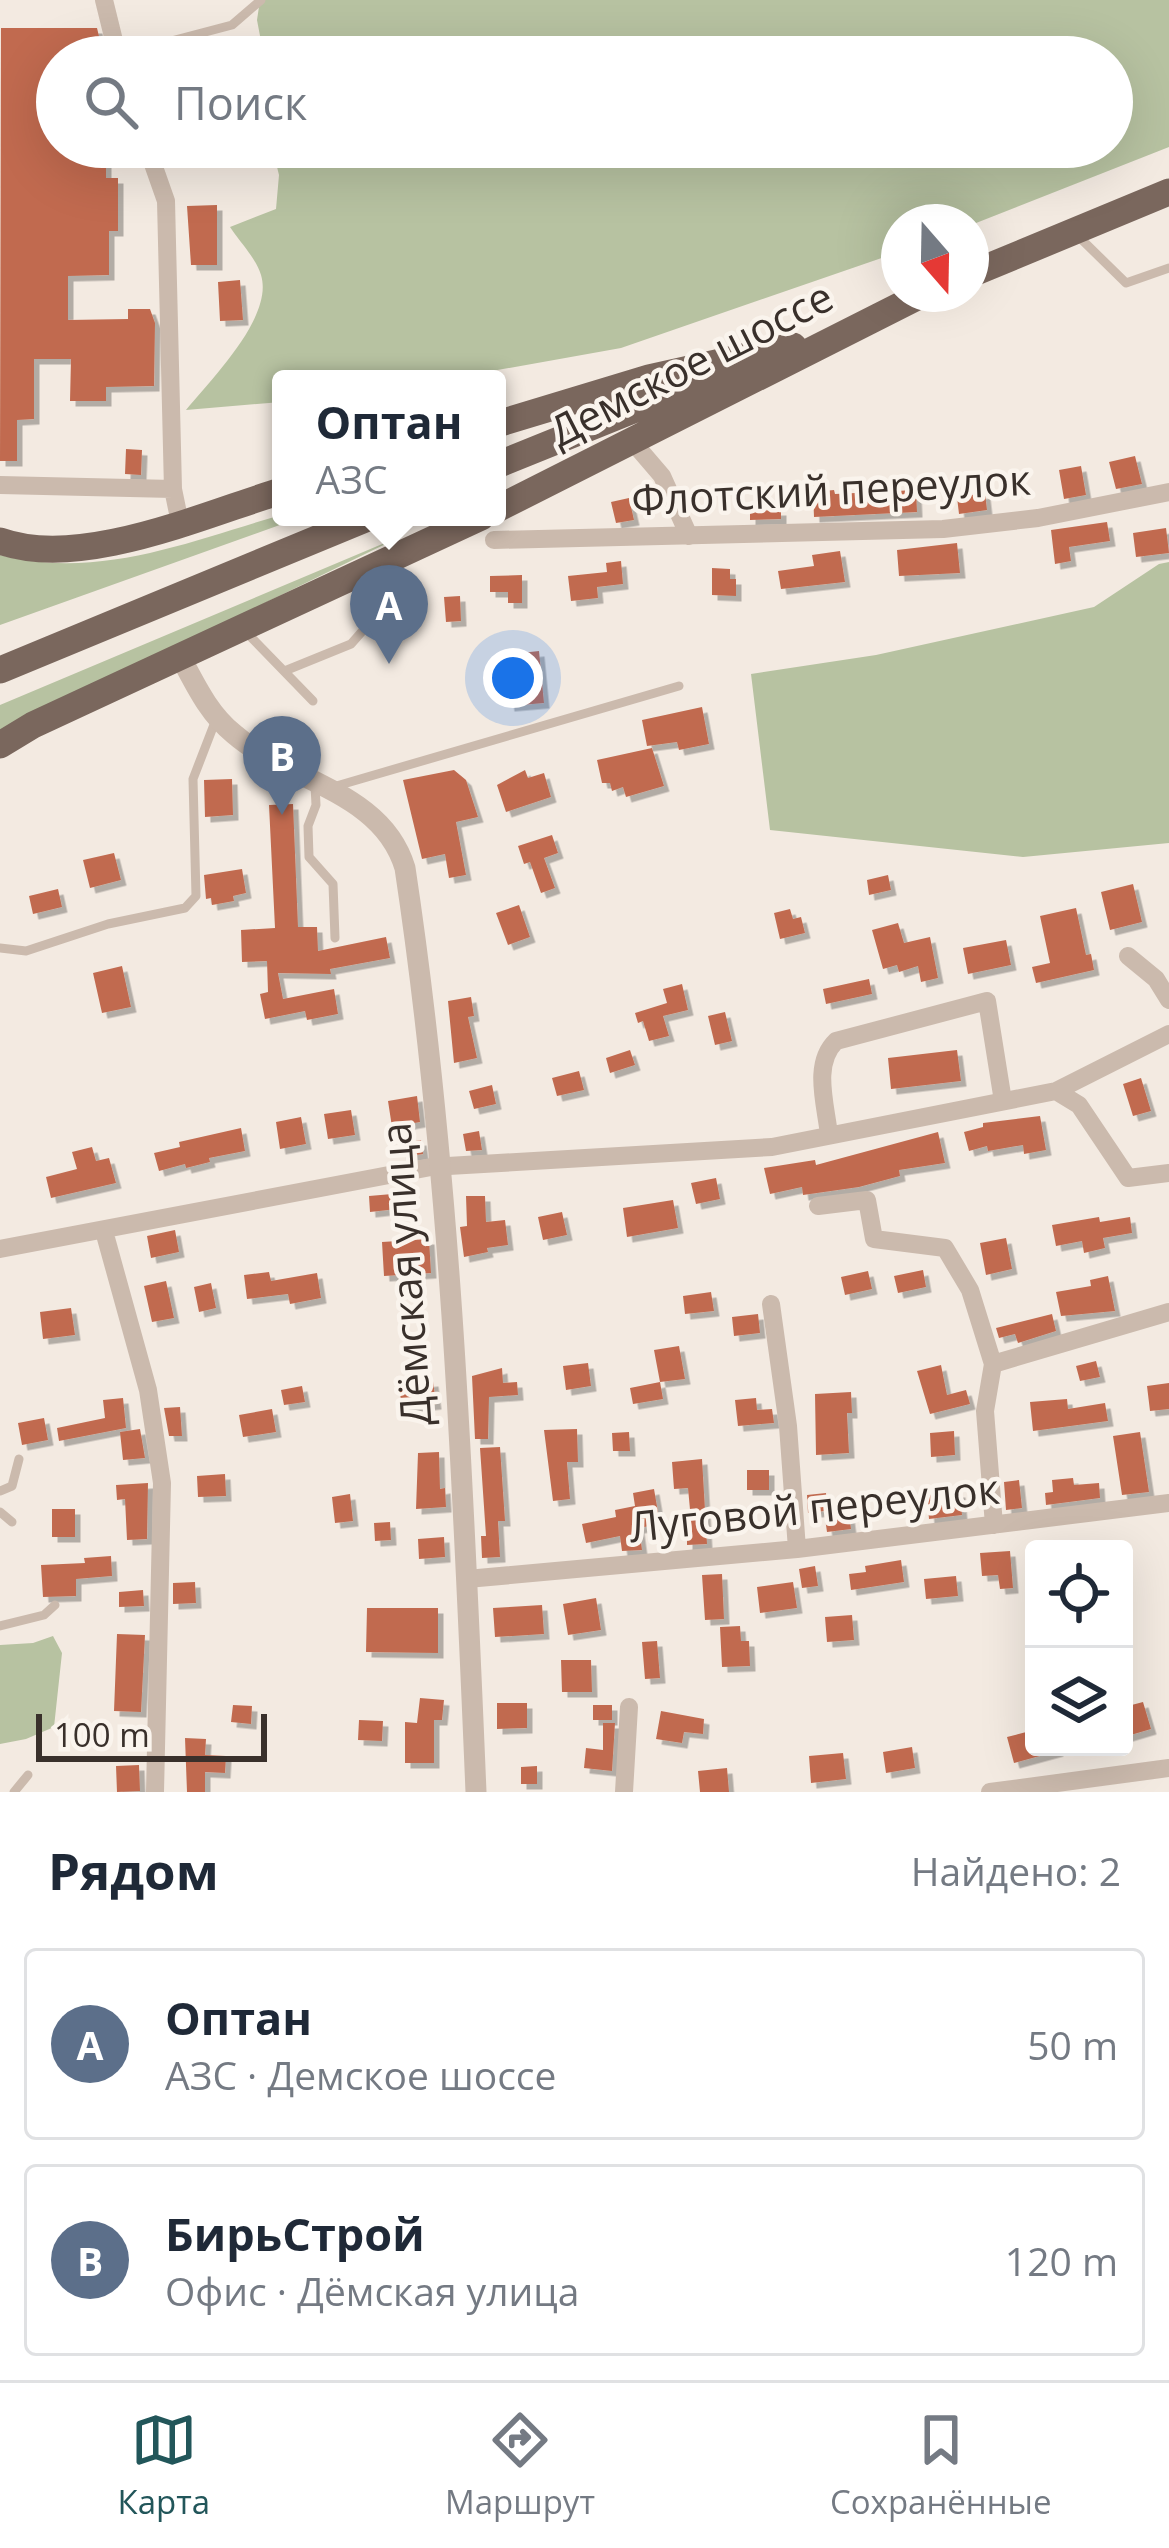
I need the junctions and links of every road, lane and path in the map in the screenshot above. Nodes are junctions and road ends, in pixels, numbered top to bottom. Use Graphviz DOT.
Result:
graph roads {
  1 [pos="104,0"];
  2 [pos="261,0"];
  3 [pos="113,36"];
  4 [pos="192,36"];
  5 [pos="154,168"];
  6 [pos="1169,192"];
  7 [pos="1073,230"];
  8 [pos="989,266"];
  9 [pos="1169,268"];
  10 [pos="881,311"];
  11 [pos="887,312"];
  12 [pos="793,346"];
  13 [pos="506,421"];
  14 [pos="632,441"];
  15 [pos="506,461"];
  16 [pos="0,485"];
  17 [pos="173,489"];
  18 [pos="1169,492"];
  19 [pos="272,494"];
  20 [pos="506,504"];
  21 [pos="180,523"];
  22 [pos="348,526"];
  23 [pos="488,528"];
  24 [pos="689,536"];
  25 [pos="0,541"];
  26 [pos="396,558"];
  27 [pos="243,629"];
  28 [pos="181,658"];
  29 [pos="0,670"];
  30 [pos="286,670"];
  31 [pos="679,686"];
  32 [pos="313,700"];
  33 [pos="216,717"];
  34 [pos="0,745"];
  35 [pos="321,787"];
  36 [pos="335,938"];
  37 [pos="0,948"];
  38 [pos="1128,956"];
  39 [pos="1169,1000"];
  40 [pos="1169,1034"];
  41 [pos="1056,1091"];
  42 [pos="1003,1101"];
  43 [pos="830,1136"];
  44 [pos="440,1170"];
  45 [pos="1169,1173"];
  46 [pos="818,1206"];
  47 [pos="104,1232"];
  48 [pos="0,1249"];
  49 [pos="771,1304"];
  50 [pos="1169,1312"];
  51 [pos="993,1364"];
  52 [pos="19,1459"];
  53 [pos="0,1491"];
  54 [pos="1169,1503"];
  55 [pos="0,1512"];
  56 [pos="12,1522"];
  57 [pos="994,1525"];
  58 [pos="797,1549"];
  59 [pos="467,1579"];
  60 [pos="55,1605"];
  61 [pos="0,1626"];
  62 [pos="629,1706"];
  63 [pos="1169,1768"];
  64 [pos="28,1775"];
  65 [pos="14,1792"];
  66 [pos="155,1792"];
  67 [pos="476,1792"];
  68 [pos="624,1792"];
  69 [pos="990,1792"];
  1 -- 3 [label="street"];
  2 -- 4 [label="lane"];
  5 -- 17 [label="street"];
  6 -- 7 [label="main road"];
  7 -- 8 [label="main road"];
  7 -- 9 [label="lane"];
  10 -- 12 [label="main road, Демское шоссе"];
  11 -- 14 [label="main road, Демское шоссе"];
  12 -- 13 [label="main road"];
  12 -- 15 [label="main road, Демское шоссе"];
  14 -- 20 [label="main road, Демское шоссе"];
  14 -- 24 [label="street"];
  16 -- 17 [label="street"];
  17 -- 21 [label="street"];
  18 -- 24 [label="street, Флотский переулок"];
  19 -- 21 [label="main road"];
  21 -- 25 [label="main road"];
  22 -- 29 [label="main road"];
  23 -- 24 [label="street, Флотский переулок"];
  23 -- 26 [label="main road"];
  26 -- 27 [label="main road"];
  26 -- 30 [label="lane"];
  27 -- 28 [label="main road"];
  27 -- 30 [label="lane"];
  28 -- 33 [label="street, Дёмская улица"];
  28 -- 34 [label="main road"];
  30 -- 32 [label="lane"];
  31 -- 35 [label="lane"];
  33 -- 35 [label="street, Дёмская улица"];
  33 -- 37 [label="lane"];
  35 -- 36 [label="lane"];
  35 -- 44 [label="street, Дёмская улица"];
  38 -- 39 [label="street"];
  40 -- 41 [label="street"];
  41 -- 42 [label="street"];
  41 -- 45 [label="street"];
  42 -- 43 [label="street"];
  42 -- 43 [label="street"];
  43 -- 44 [label="street"];
  44 -- 47 [label="street"];
  44 -- 59 [label="street, Дёмская улица"];
  46 -- 51 [label="street"];
  47 -- 48 [label="street"];
  47 -- 66 [label="street"];
  49 -- 58 [label="street"];
  50 -- 51 [label="street"];
  51 -- 57 [label="street"];
  52 -- 53 [label="lane"];
  54 -- 57 [label="street, Луговой переулок"];
  55 -- 56 [label="lane"];
  57 -- 58 [label="street, Луговой переулок"];
  58 -- 59 [label="street, Луговой переулок"];
  59 -- 67 [label="street, Дёмская улица"];
  60 -- 61 [label="lane"];
  62 -- 68 [label="street"];
  63 -- 69 [label="street"];
  64 -- 65 [label="lane"];
}
